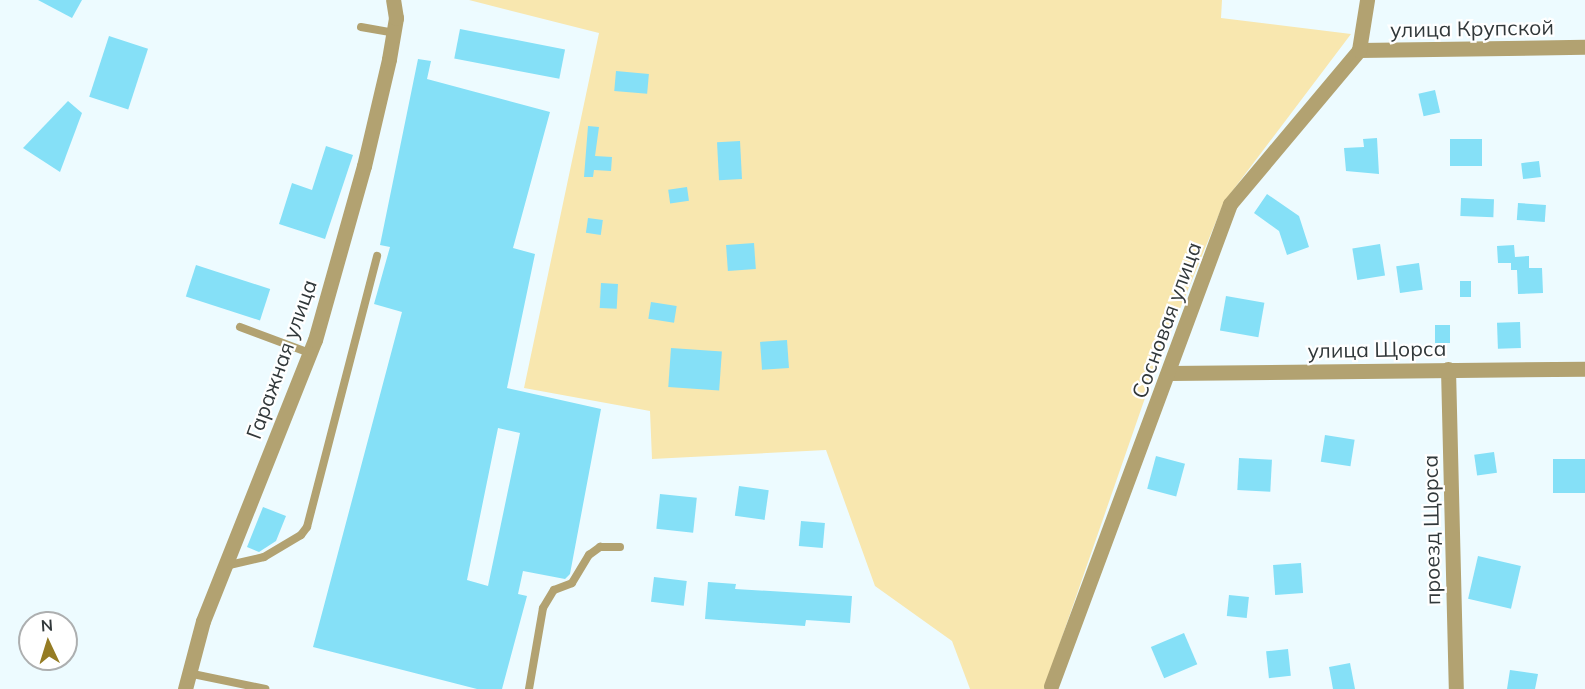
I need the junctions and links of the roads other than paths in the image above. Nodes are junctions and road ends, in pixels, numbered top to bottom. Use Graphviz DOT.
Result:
graph roads {
  1 [pos="1367,0"];
  2 [pos="394,1"];
  3 [pos="361,27"];
  4 [pos="398,31"];
  5 [pos="1585,47"];
  6 [pos="1359,50"];
  7 [pos="377,255"];
  8 [pos="240,327"];
  9 [pos="310,353"];
  10 [pos="1448,369"];
  11 [pos="1585,369"];
  12 [pos="1169,373"];
  13 [pos="620,547"];
  14 [pos="225,566"];
  15 [pos="188,674"];
  16 [pos="1051,686"];
  17 [pos="185,689"];
  18 [pos="265,689"];
  19 [pos="529,689"];
  20 [pos="1456,689"];
  1 -- 6 [label="street"];
  2 -- 4 [label="street, Гаражная улица"];
  3 -- 4 [label="lane"];
  4 -- 9 [label="street, Гаражная улица"];
  5 -- 6 [label="street, улица Крупской"];
  6 -- 12 [label="street, Сосновая улица"];
  7 -- 14 [label="lane"];
  8 -- 9 [label="lane"];
  9 -- 14 [label="street, Гаражная улица"];
  10 -- 11 [label="street, улица Щорса"];
  10 -- 12 [label="street, улица Щорса"];
  10 -- 20 [label="street, проезд Щорса"];
  12 -- 16 [label="street, Сосновая улица"];
  13 -- 19 [label="lane"];
  14 -- 15 [label="street, Гаражная улица"];
  15 -- 17 [label="street, Гаражная улица"];
  15 -- 18 [label="lane"];
}
